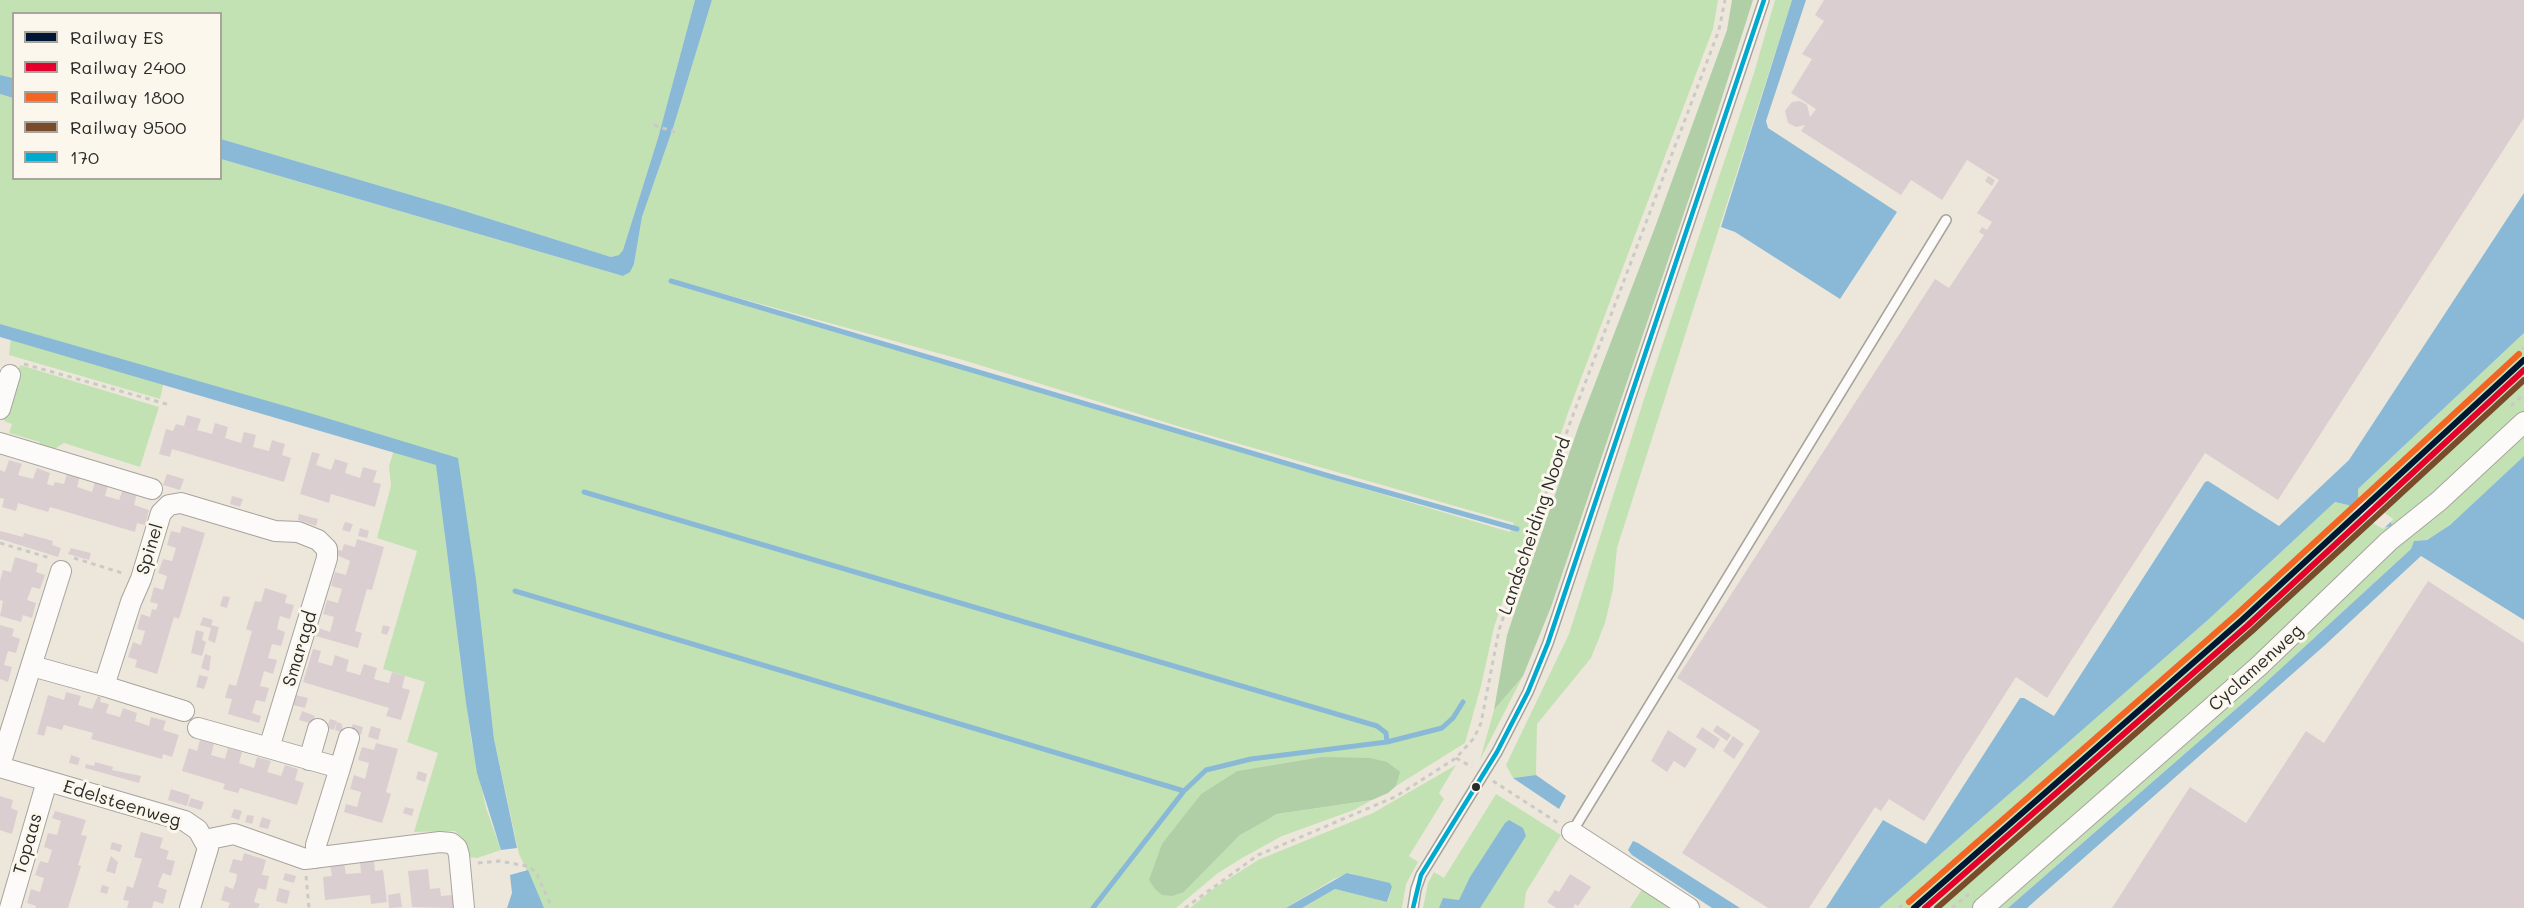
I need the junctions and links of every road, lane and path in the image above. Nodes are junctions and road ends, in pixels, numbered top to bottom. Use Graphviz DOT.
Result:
graph roads {
  1 [pos="1725,0"];
  2 [pos="1764,0"];
  3 [pos="654,125"];
  4 [pos="680,134"];
  5 [pos="1946,220"];
  6 [pos="2524,347"];
  7 [pos="10,375"];
  8 [pos="2524,394"];
  9 [pos="170,405"];
  10 [pos="2510,407"];
  11 [pos="0,409"];
  12 [pos="2524,422"];
  13 [pos="0,443"];
  14 [pos="152,489"];
  15 [pos="327,549"];
  16 [pos="61,571"];
  17 [pos="32,666"];
  18 [pos="104,686"];
  19 [pos="184,711"];
  20 [pos="198,728"];
  21 [pos="318,729"];
  22 [pos="349,738"];
  23 [pos="269,748"];
  24 [pos="1456,758"];
  25 [pos="309,760"];
  26 [pos="0,766"];
  27 [pos="340,768"];
  28 [pos="1484,775"];
  29 [pos="47,781"];
  30 [pos="1572,832"];
  31 [pos="205,840"];
  32 [pos="310,859"];
  33 [pos="460,864"];
  34 [pos="1977,887"];
  35 [pos="10,908"];
  36 [pos="190,908"];
  37 [pos="309,908"];
  38 [pos="464,908"];
  39 [pos="552,908"];
  40 [pos="1185,908"];
  41 [pos="1413,908"];
  42 [pos="1689,908"];
  43 [pos="1899,908"];
  44 [pos="1952,908"];
  45 [pos="1983,908"];
  1 -- 24 [label="path, Landscheiding Noord"];
  2 -- 28 [label="lane"];
  3 -- 4 [label="path"];
  5 -- 30 [label="lane"];
  6 -- 43 [label="path"];
  7 -- 9 [label="path"];
  7 -- 11 [label="street"];
  8 -- 10 [label="path"];
  12 -- 45 [label="street, Cyclamenweg"];
  13 -- 14 [label="street"];
  15 -- 18 [label="street, Spinel"];
  15 -- 23 [label="street, Smaragd"];
  16 -- 17 [label="street"];
  17 -- 18 [label="street"];
  17 -- 26 [label="street"];
  18 -- 19 [label="street"];
  20 -- 23 [label="street"];
  21 -- 25 [label="street"];
  22 -- 27 [label="street"];
  23 -- 25 [label="street"];
  24 -- 28 [label="path"];
  24 -- 40 [label="path, Landscheiding Noord"];
  25 -- 27 [label="street"];
  26 -- 29 [label="street, Edelsteenweg"];
  27 -- 32 [label="street"];
  28 -- 30 [label="path"];
  28 -- 41 [label="lane"];
  29 -- 31 [label="street, Edelsteenweg"];
  29 -- 35 [label="street, Topaas"];
  30 -- 42 [label="street"];
  31 -- 32 [label="street"];
  31 -- 36 [label="street"];
  32 -- 33 [label="street"];
  32 -- 37 [label="path"];
  33 -- 38 [label="street"];
  33 -- 39 [label="path"];
  34 -- 44 [label="path"];
}
